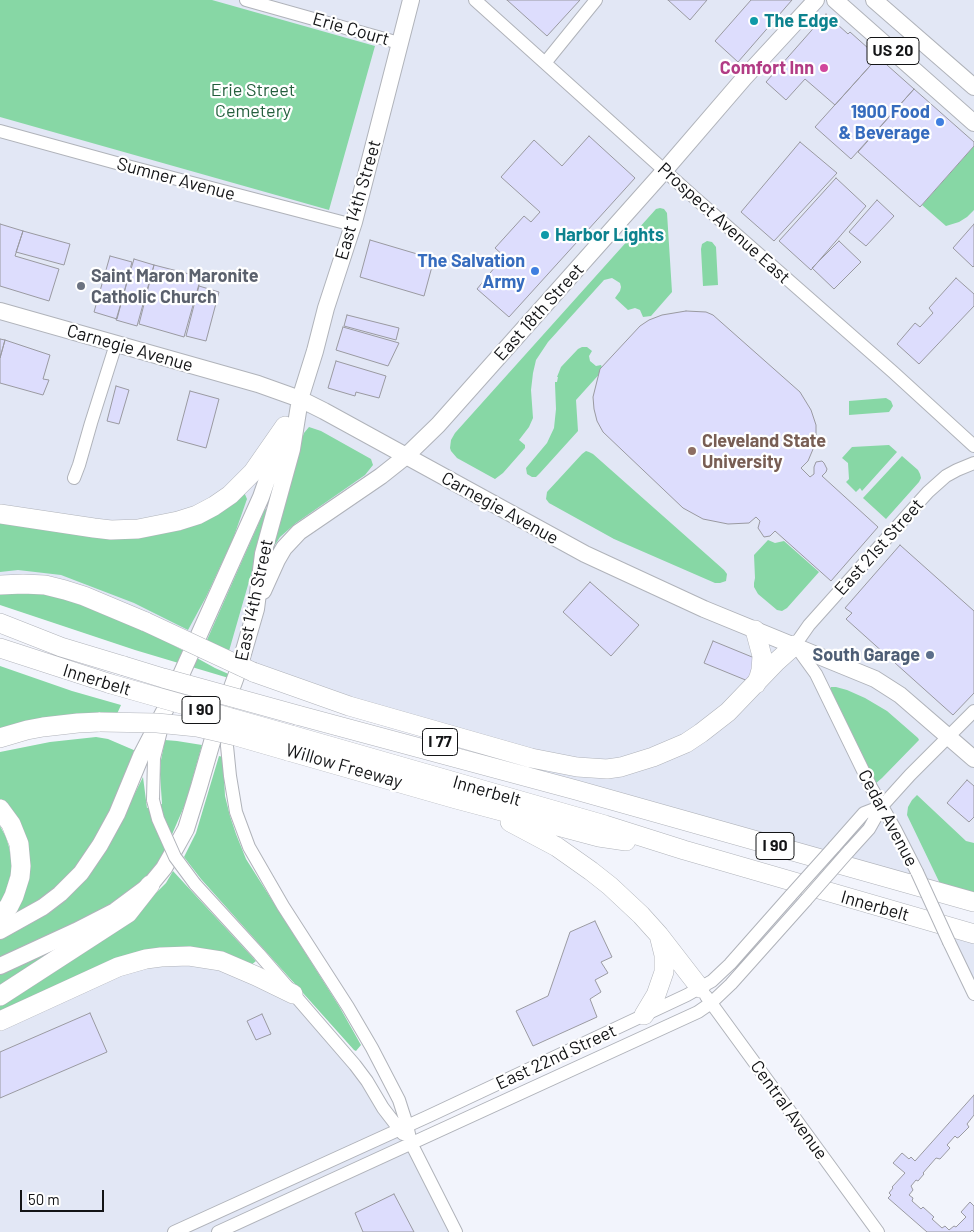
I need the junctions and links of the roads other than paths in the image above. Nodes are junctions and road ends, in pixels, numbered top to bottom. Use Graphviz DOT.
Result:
graph roads {
  1 [pos="246,0"];
  2 [pos="411,0"];
  3 [pos="475,0"];
  4 [pos="596,0"];
  5 [pos="816,0"];
  6 [pos="835,0"];
  7 [pos="874,0"];
  8 [pos="399,43"];
  9 [pos="545,63"];
  10 [pos="974,88"];
  11 [pos="974,123"];
  12 [pos="0,131"];
  13 [pos="665,170"];
  14 [pos="353,225"];
  15 [pos="0,312"];
  16 [pos="116,344"];
  17 [pos="300,399"];
  18 [pos="285,426"];
  19 [pos="974,446"];
  20 [pos="405,457"];
  21 [pos="974,463"];
  22 [pos="74,478"];
  23 [pos="0,514"];
  24 [pos="0,585"];
  25 [pos="256,609"];
  26 [pos="7,626"];
  27 [pos="755,630"];
  28 [pos="795,645"];
  29 [pos="0,648"];
  30 [pos="246,672"];
  31 [pos="756,684"];
  32 [pos="302,693"];
  33 [pos="167,706"];
  34 [pos="974,711"];
  35 [pos="0,738"];
  36 [pos="949,738"];
  37 [pos="289,743"];
  38 [pos="974,759"];
  39 [pos="576,790"];
  40 [pos="456,799"];
  41 [pos="882,806"];
  42 [pos="0,809"];
  43 [pos="684,850"];
  44 [pos="150,884"];
  45 [pos="974,902"];
  46 [pos="0,917"];
  47 [pos="0,931"];
  48 [pos="659,935"];
  49 [pos="960,935"];
  50 [pos="974,938"];
  51 [pos="0,966"];
  52 [pos="293,994"];
  53 [pos="974,994"];
  54 [pos="706,995"];
  55 [pos="0,996"];
  56 [pos="644,1015"];
  57 [pos="0,1021"];
  58 [pos="403,1127"];
  59 [pos="411,1143"];
  60 [pos="174,1232"];
  61 [pos="218,1232"];
  62 [pos="456,1232"];
  63 [pos="878,1232"];
  1 -- 8 [label="street, Erie Court"];
  2 -- 8 [label="main road, East 14th Street"];
  3 -- 9 [label="street, Prospect Avenue East"];
  4 -- 9 [label="street"];
  5 -- 13 [label="main road, East 18th Street"];
  6 -- 11 [label="main road, US 20"];
  7 -- 10 [label="main road, US 20"];
  8 -- 14 [label="main road, East 14th Street"];
  9 -- 13 [label="street, Prospect Avenue East"];
  12 -- 14 [label="street, Sumner Avenue"];
  13 -- 19 [label="street, Prospect Avenue East"];
  13 -- 20 [label="main road, East 18th Street"];
  14 -- 17 [label="main road, East 14th Street"];
  15 -- 16 [label="main road, Carnegie Avenue"];
  16 -- 17 [label="main road, Carnegie Avenue"];
  16 -- 22 [label="street"];
  17 -- 18 [label="main road, East 14th Street"];
  17 -- 20 [label="main road, Carnegie Avenue"];
  17 -- 25 [label="main road, East 14th Street"];
  18 -- 23 [label="highway"];
  18 -- 33 [label="main road, East 14th Street"];
  20 -- 25 [label="main road, East 18th Street"];
  20 -- 27 [label="main road, Carnegie Avenue"];
  21 -- 28 [label="street, East 21st Street"];
  24 -- 30 [label="highway, bridge"];
  25 -- 30 [label="main road, East 14th Street"];
  26 -- 39 [label="highway, Innerbelt / I 90, bridge"];
  27 -- 28 [label="main road, Carnegie Avenue"];
  27 -- 31 [label="highway"];
  28 -- 31 [label="highway"];
  28 -- 36 [label="main road, Carnegie Avenue"];
  28 -- 41 [label="street, Cedar Avenue"];
  29 -- 37 [label="highway, Innerbelt / I 90, bridge"];
  30 -- 32 [label="highway"];
  30 -- 44 [label="main road, East 14th Street"];
  30 -- 58 [label="street"];
  31 -- 32 [label="highway"];
  32 -- 39 [label="highway, I 77"];
  33 -- 47 [label="main road, East 14th Street"];
  33 -- 52 [label="street, bridge"];
  34 -- 36 [label="street, East 22nd Street"];
  35 -- 37 [label="highway, Willow Freeway, bridge"];
  36 -- 38 [label="main road, Carnegie Avenue"];
  36 -- 41 [label="street, East 22nd Street"];
  37 -- 40 [label="highway, Willow Freeway"];
  37 -- 43 [label="highway, Innerbelt / I 90"];
  39 -- 45 [label="highway, Innerbelt / I 90"];
  40 -- 43 [label="highway, Willow Freeway"];
  40 -- 48 [label="highway"];
  41 -- 49 [label="street, Cedar Avenue, bridge"];
  41 -- 54 [label="street, East 22nd Street, bridge"];
  41 -- 54 [label="street, East 22nd Street, bridge"];
  42 -- 46 [label="highway"];
  43 -- 49 [label="highway, Innerbelt / I 90"];
  44 -- 51 [label="main road, East 14th Street"];
  44 -- 55 [label="highway"];
  48 -- 54 [label="highway"];
  48 -- 56 [label="highway"];
  49 -- 50 [label="highway, Innerbelt"];
  49 -- 53 [label="street, Cedar Avenue"];
  52 -- 57 [label="highway"];
  52 -- 58 [label="street"];
  54 -- 56 [label="street, East 22nd Street"];
  54 -- 59 [label="street, East 22nd Street"];
  54 -- 63 [label="street, Central Avenue"];
  56 -- 58 [label="street, East 22nd Street"];
  58 -- 59 [label="street"];
  58 -- 60 [label="street, East 22nd Street"];
  59 -- 61 [label="street, East 22nd Street"];
  59 -- 62 [label="street"];
}
